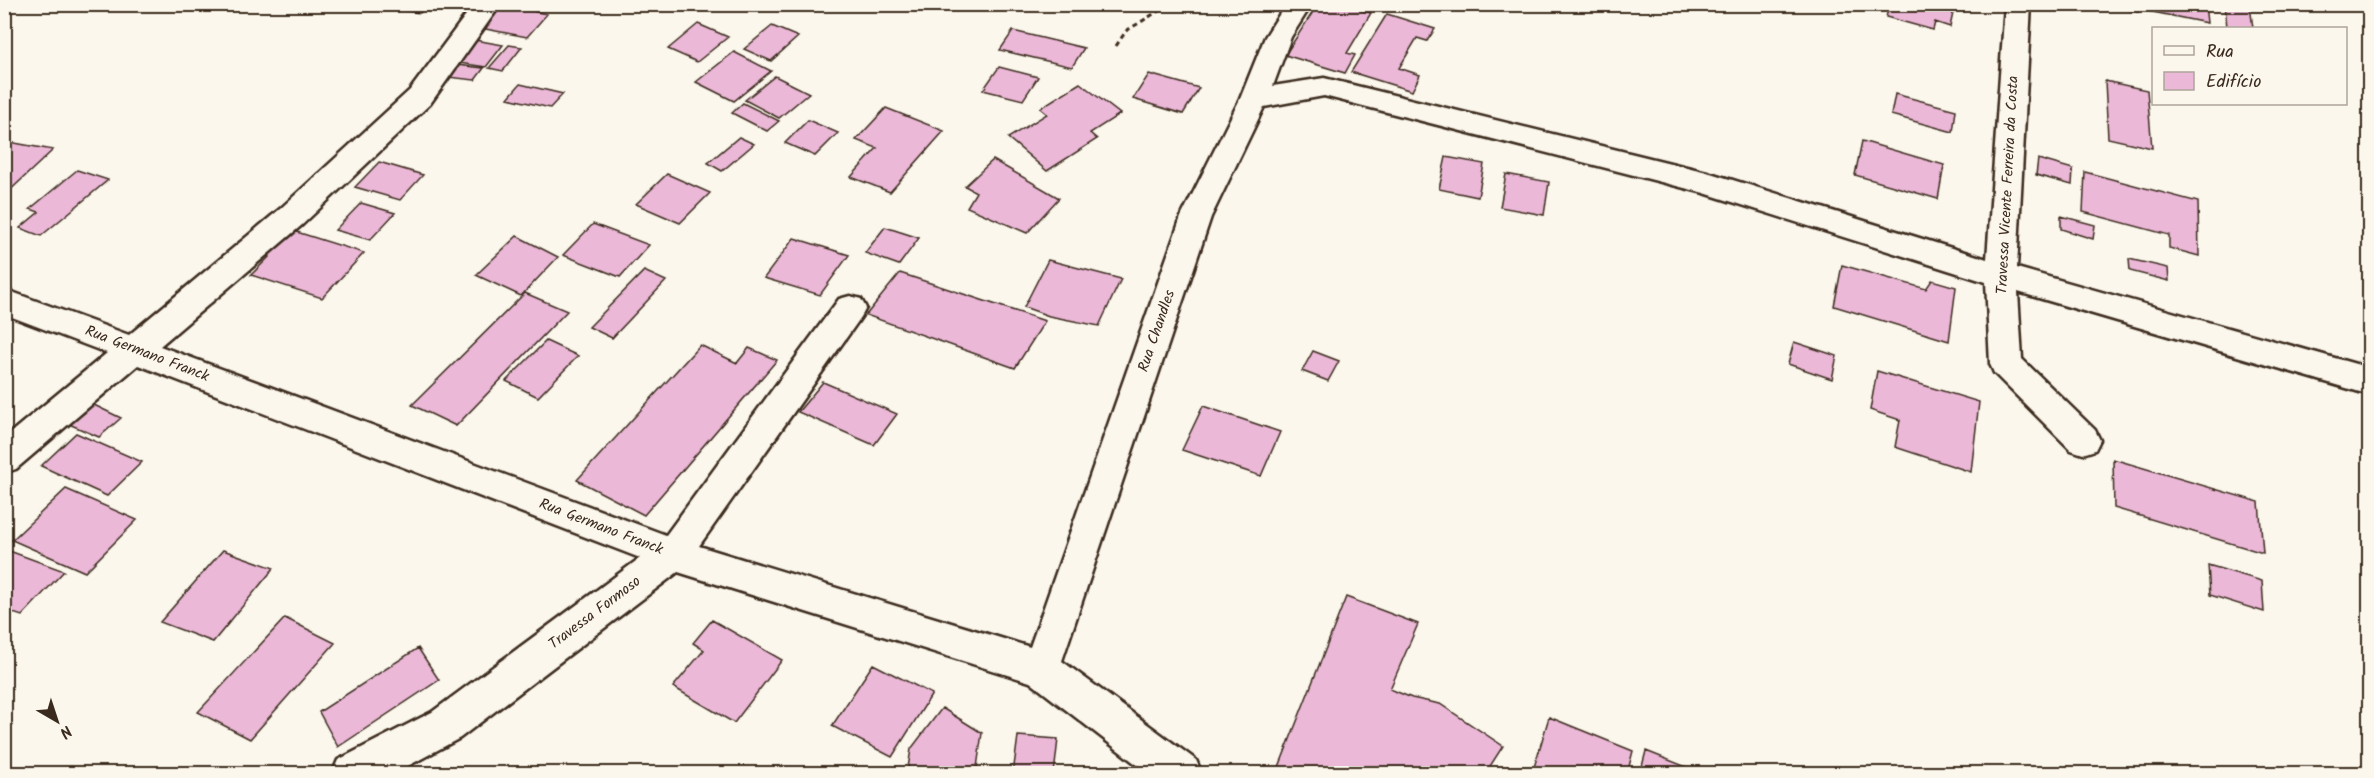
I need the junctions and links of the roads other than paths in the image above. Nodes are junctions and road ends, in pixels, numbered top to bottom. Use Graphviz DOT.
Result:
graph roads {
  1 [pos="488,4"];
  2 [pos="1299,4"];
  3 [pos="2018,4"];
  4 [pos="1254,99"];
  5 [pos="2001,275"];
  6 [pos="4,301"];
  7 [pos="850,308"];
  8 [pos="133,349"];
  9 [pos="2370,382"];
  10 [pos="2083,440"];
  11 [pos="4,459"];
  12 [pos="673,554"];
  13 [pos="1041,668"];
  14 [pos="352,774"];
  15 [pos="1182,774"];
  1 -- 8 [label="street"];
  2 -- 4 [label="street, Rua Chandles"];
  3 -- 5 [label="street, Travessa Vicente Ferreira da Costa"];
  4 -- 5 [label="street"];
  4 -- 13 [label="street, Rua Chandles"];
  5 -- 9 [label="street"];
  5 -- 10 [label="street, Travessa Vicente Ferreira da Costa"];
  6 -- 8 [label="street, Rua Germano Franck"];
  7 -- 12 [label="street, Travessa Formoso"];
  8 -- 11 [label="street"];
  8 -- 12 [label="street, Rua Germano Franck"];
  12 -- 13 [label="street, Rua Germano Franck"];
  12 -- 14 [label="street, Travessa Formoso"];
  13 -- 15 [label="street, Rua Germano Franck"];
}
